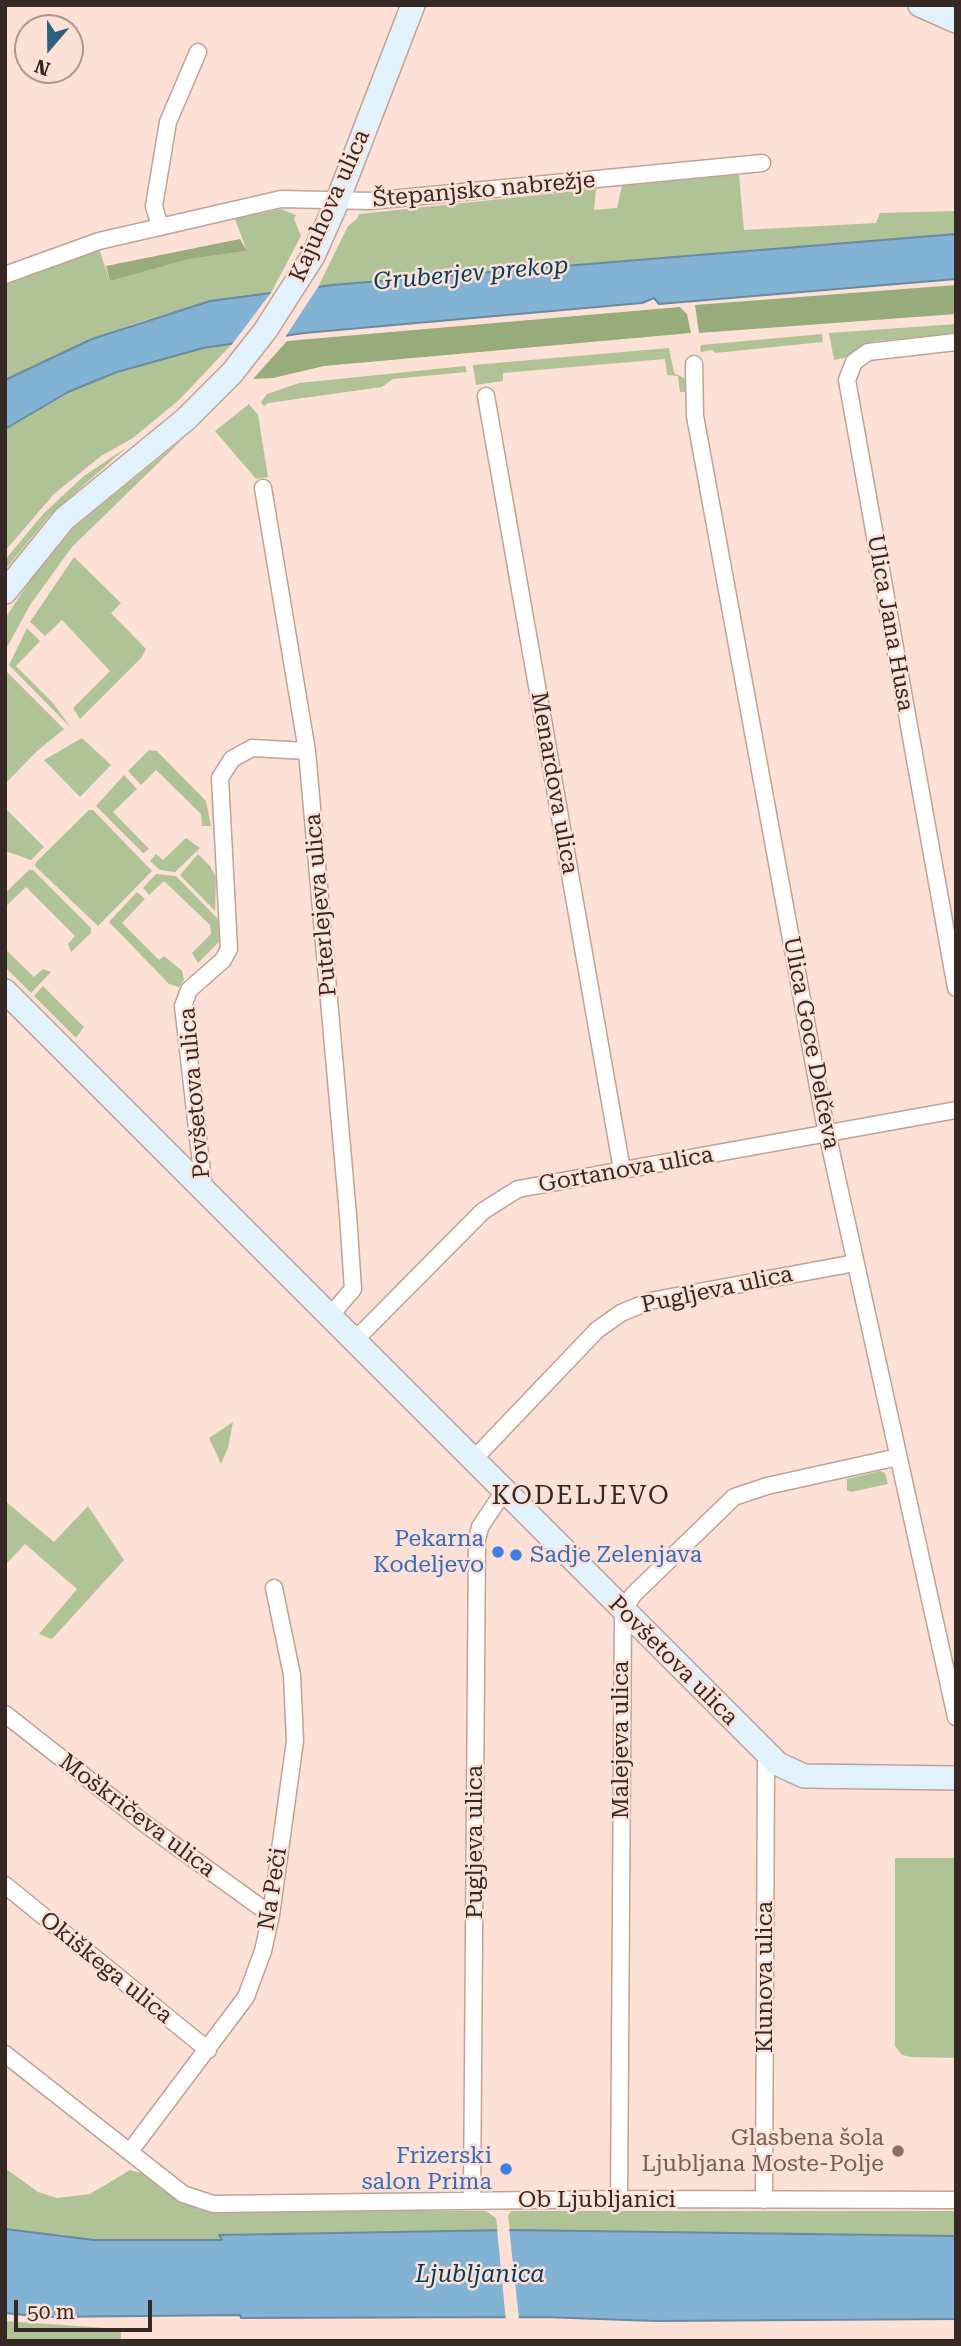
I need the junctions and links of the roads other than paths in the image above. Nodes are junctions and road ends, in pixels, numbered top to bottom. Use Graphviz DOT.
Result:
graph roads {
  1 [pos="413,5"];
  2 [pos="920,5"];
  3 [pos="956,21"];
  4 [pos="198,52"];
  5 [pos="762,163"];
  6 [pos="337,202"];
  7 [pos="160,227"];
  8 [pos="5,275"];
  9 [pos="956,342"];
  10 [pos="694,364"];
  11 [pos="486,396"];
  12 [pos="263,488"];
  13 [pos="5,592"];
  14 [pos="307,751"];
  15 [pos="956,988"];
  16 [pos="5,991"];
  17 [pos="956,1110"];
  18 [pos="827,1134"];
  19 [pos="622,1170"];
  20 [pos="204,1190"];
  21 [pos="855,1263"];
  22 [pos="330,1316"];
  23 [pos="354,1341"];
  24 [pos="898,1457"];
  25 [pos="473,1460"];
  26 [pos="504,1491"];
  27 [pos="274,1588"];
  28 [pos="623,1611"];
  29 [pos="5,1714"];
  30 [pos="956,1717"];
  31 [pos="766,1754"];
  32 [pos="956,1778"];
  33 [pos="5,1885"];
  34 [pos="271,1915"];
  35 [pos="208,2050"];
  36 [pos="5,2054"];
  37 [pos="131,2150"];
  38 [pos="619,2199"];
  39 [pos="472,2200"];
  40 [pos="764,2200"];
  41 [pos="956,2200"];
  1 -- 6 [label="street, Kajuhova ulica"];
  2 -- 3 [label="street"];
  4 -- 7 [label="street"];
  5 -- 6 [label="street, Štepanjsko nabrežje"];
  6 -- 7 [label="street, Štepanjsko nabrežje"];
  6 -- 13 [label="street, Kajuhova ulica"];
  7 -- 8 [label="street, Štepanjsko nabrežje"];
  9 -- 15 [label="street, Ulica Jana Husa"];
  10 -- 18 [label="street, Ulica Goce Delčeva"];
  11 -- 19 [label="street, Menardova ulica"];
  12 -- 14 [label="street, Puterlejeva ulica"];
  14 -- 20 [label="street, Povšetova ulica"];
  14 -- 22 [label="street, Puterlejeva ulica"];
  16 -- 20 [label="street, Povšetova ulica"];
  17 -- 18 [label="street, Gortanova ulica"];
  18 -- 19 [label="street, Gortanova ulica"];
  18 -- 21 [label="street, Ulica Goce Delčeva"];
  19 -- 23 [label="street, Gortanova ulica"];
  20 -- 22 [label="street, Povšetova ulica"];
  21 -- 24 [label="street, Ulica Goce Delčeva"];
  21 -- 25 [label="street, Pugljeva ulica"];
  22 -- 23 [label="street, Povšetova ulica"];
  23 -- 25 [label="street, Povšetova ulica"];
  24 -- 28 [label="street"];
  24 -- 30 [label="street, Ulica Goce Delčeva"];
  25 -- 26 [label="street, Povšetova ulica"];
  26 -- 28 [label="street, Povšetova ulica"];
  26 -- 39 [label="street, Pugljeva ulica"];
  27 -- 34 [label="street, Na Peči"];
  28 -- 31 [label="street, Povšetova ulica"];
  28 -- 38 [label="street, Malejeva ulica"];
  29 -- 34 [label="street, Moškričeva ulica"];
  31 -- 32 [label="street, Povšetova ulica"];
  31 -- 40 [label="street, Klunova ulica"];
  33 -- 35 [label="street, Okiškega ulica"];
  34 -- 35 [label="street, Na Peči"];
  35 -- 37 [label="street, Na Peči"];
  36 -- 37 [label="street, Ob Ljubljanici"];
  37 -- 39 [label="street, Ob Ljubljanici"];
  38 -- 39 [label="street, Ob Ljubljanici"];
  38 -- 40 [label="street, Ob Ljubljanici"];
  40 -- 41 [label="street, Ob Ljubljanici"];
}
